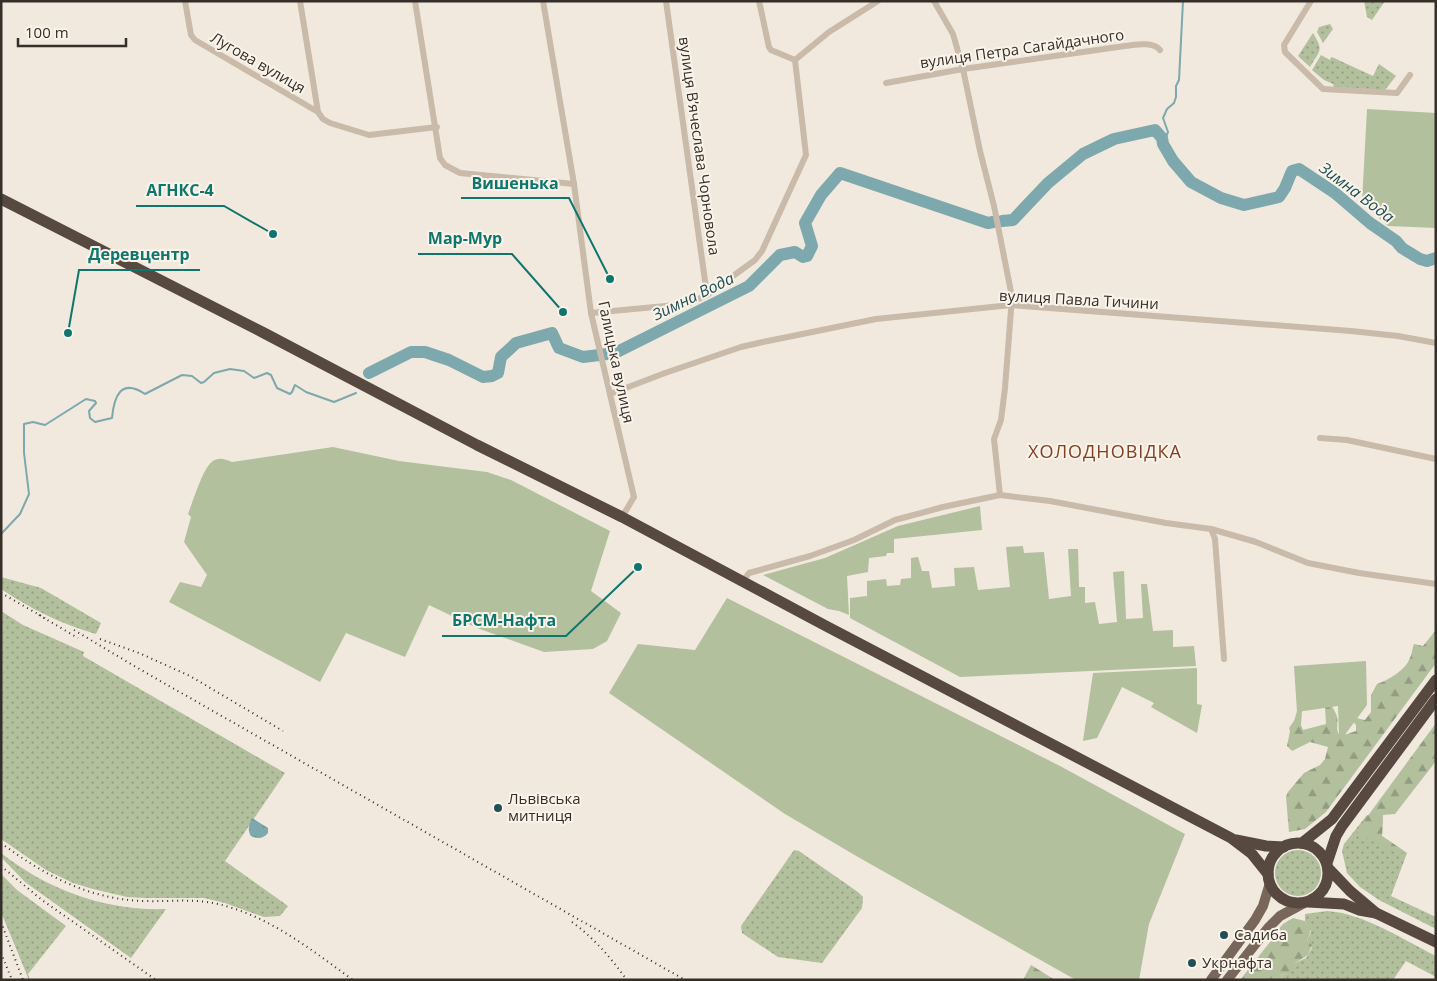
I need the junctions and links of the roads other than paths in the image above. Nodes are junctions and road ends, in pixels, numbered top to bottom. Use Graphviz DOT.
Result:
graph roads {
  1 [pos="186,1"];
  2 [pos="300,1"];
  3 [pos="415,1"];
  4 [pos="543,1"];
  5 [pos="666,1"];
  6 [pos="759,1"];
  7 [pos="878,1"];
  8 [pos="934,1"];
  9 [pos="1311,1"];
  10 [pos="1160,50"];
  11 [pos="795,60"];
  12 [pos="963,69"];
  13 [pos="1410,76"];
  14 [pos="886,82"];
  15 [pos="318,112"];
  16 [pos="436,127"];
  17 [pos="574,184"];
  18 [pos="1,199"];
  19 [pos="707,295"];
  20 [pos="1011,305"];
  21 [pos="591,314"];
  22 [pos="1436,343"];
  23 [pos="610,394"];
  24 [pos="1320,438"];
  25 [pos="1436,459"];
  26 [pos="1000,495"];
  27 [pos="622,517"];
  28 [pos="1211,529"];
  29 [pos="742,582"];
  30 [pos="1436,584"];
  31 [pos="1224,659"];
  32 [pos="1436,680"];
  33 [pos="1436,699"];
  34 [pos="1234,840"];
  35 [pos="1302,844"];
  36 [pos="1284,847"];
  37 [pos="1327,866"];
  38 [pos="1269,879"];
  39 [pos="1306,902"];
  40 [pos="1376,913"];
  41 [pos="1436,942"];
  42 [pos="1211,980"];
  43 [pos="1227,980"];
  1 -- 15 [label="street, Лугова вулиця"];
  2 -- 15 [label="street"];
  3 -- 16 [label="street"];
  4 -- 17 [label="street, Галицька вулиця"];
  5 -- 19 [label="street, вулиця Вʼячеслава Чорновола"];
  6 -- 11 [label="street"];
  7 -- 11 [label="street"];
  8 -- 12 [label="street"];
  9 -- 13 [label="street"];
  10 -- 12 [label="street, вулиця Петра Сагайдачного"];
  11 -- 19 [label="street"];
  12 -- 14 [label="street, вулиця Петра Сагайдачного"];
  12 -- 20 [label="street"];
  15 -- 16 [label="street, Лугова вулиця"];
  16 -- 17 [label="street"];
  17 -- 21 [label="street, Галицька вулиця"];
  18 -- 27 [label="highway"];
  19 -- 21 [label="street"];
  20 -- 22 [label="street, вулиця Павла Тичини"];
  20 -- 23 [label="street, вулиця Павла Тичини"];
  20 -- 26 [label="street"];
  21 -- 23 [label="street, Галицька вулиця"];
  23 -- 27 [label="street, Галицька вулиця"];
  24 -- 25 [label="street"];
  26 -- 28 [label="street"];
  26 -- 29 [label="street"];
  27 -- 29 [label="highway"];
  28 -- 30 [label="street"];
  28 -- 31 [label="street"];
  29 -- 34 [label="highway"];
  32 -- 35 [label="highway"];
  33 -- 37 [label="highway"];
  34 -- 36 [label="highway"];
  34 -- 38 [label="highway"];
  35 -- 36 [label="highway"];
  35 -- 37 [label="highway"];
  36 -- 38 [label="highway"];
  37 -- 39 [label="highway"];
  37 -- 40 [label="highway"];
  38 -- 39 [label="highway"];
  38 -- 42 [label="main road"];
  39 -- 40 [label="highway"];
  39 -- 43 [label="main road"];
  40 -- 41 [label="highway"];
}
